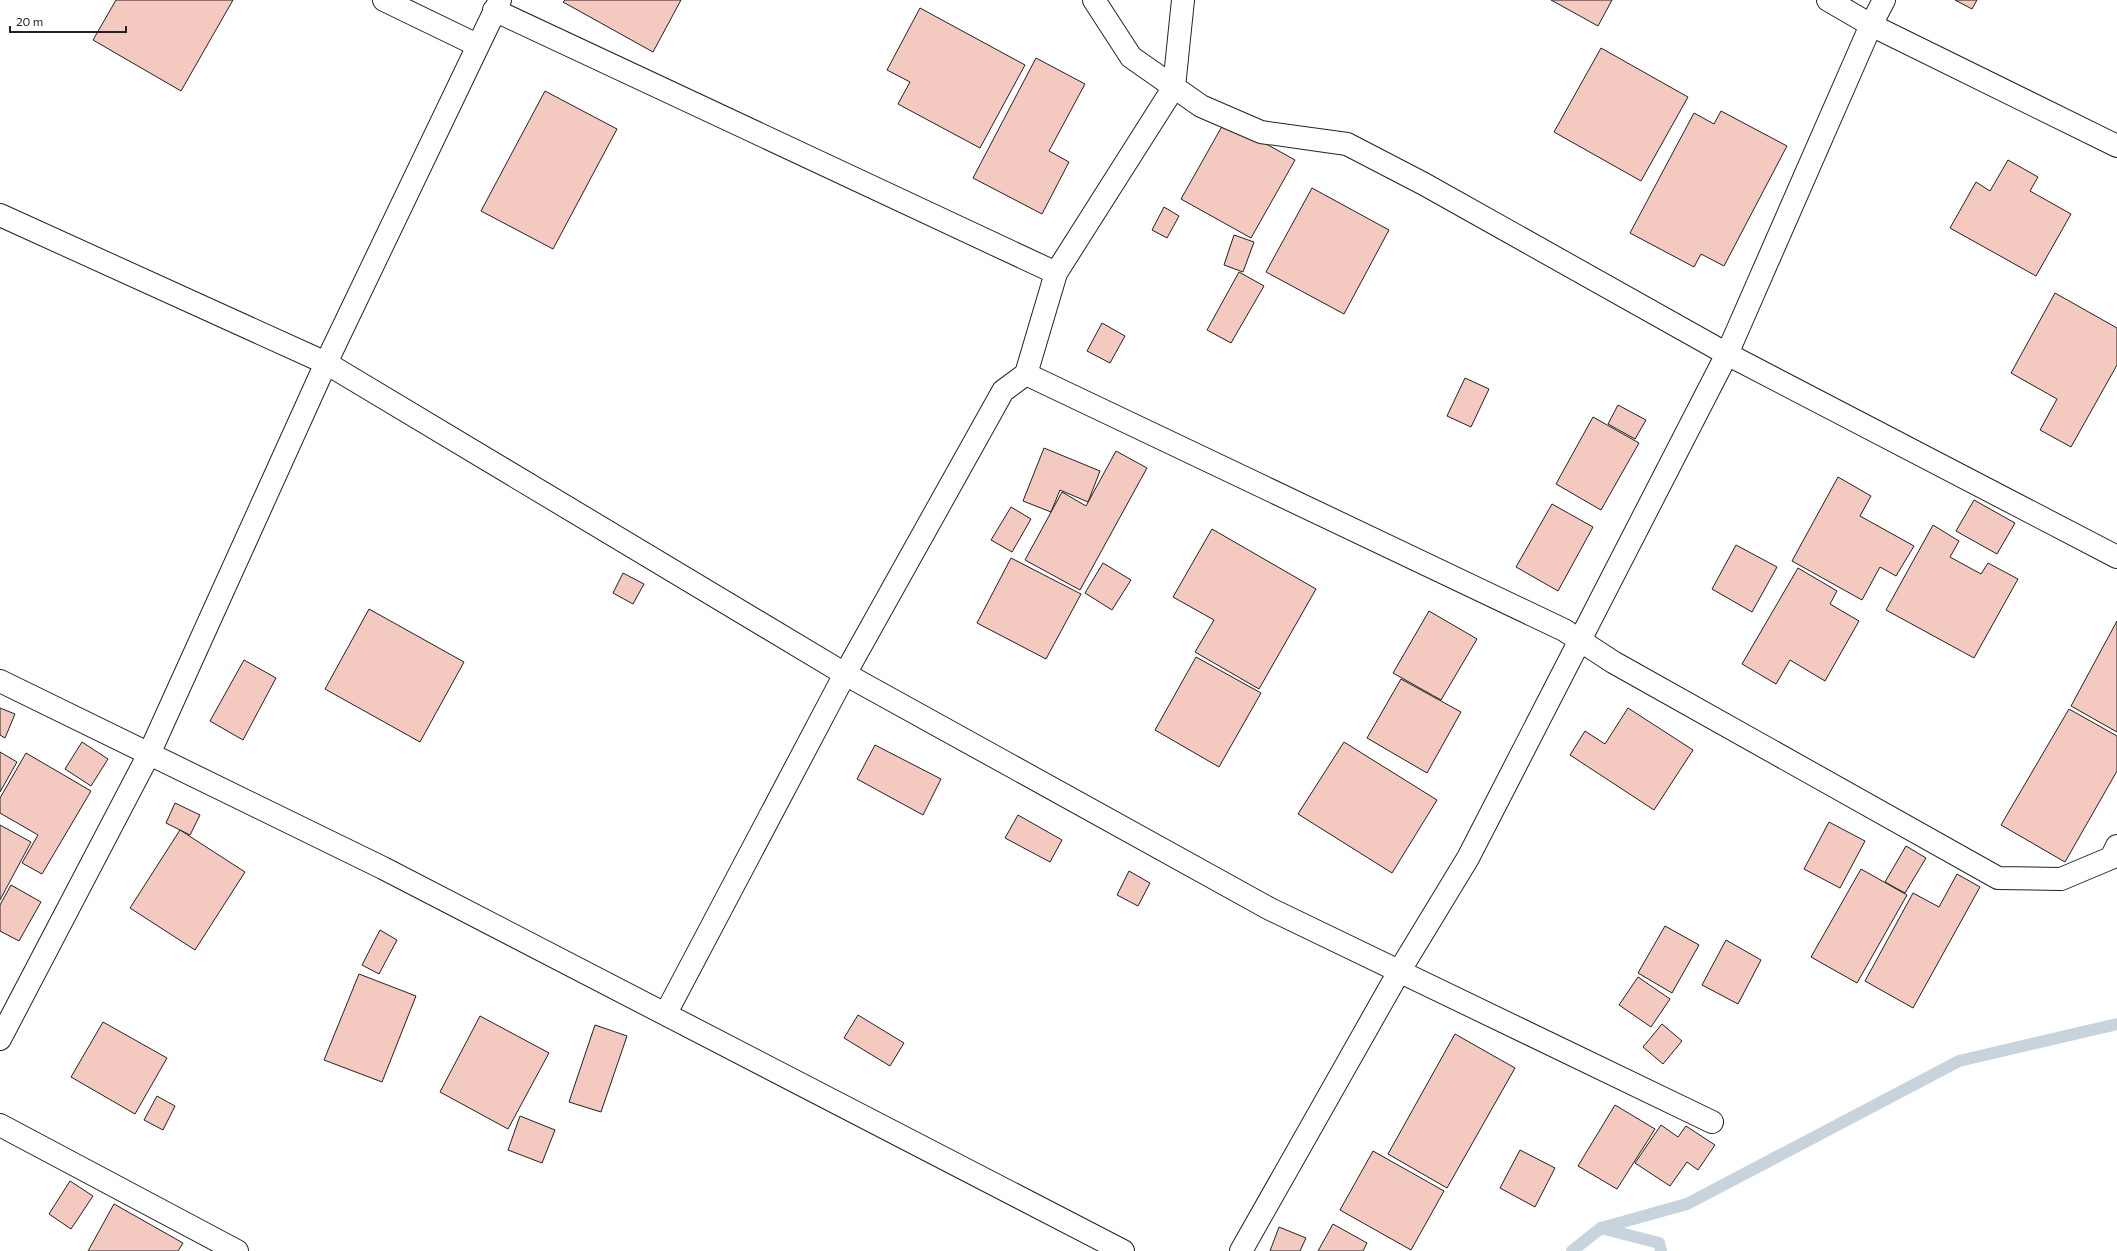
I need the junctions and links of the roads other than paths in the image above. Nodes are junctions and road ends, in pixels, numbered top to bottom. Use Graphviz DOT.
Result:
graph roads {
  1 [pos="384,0"];
  2 [pos="1094,0"];
  3 [pos="1183,0"];
  4 [pos="1828,0"];
  5 [pos="1884,0"];
  6 [pos="497,5"];
  7 [pos="1871,25"];
  8 [pos="477,45"];
  9 [pos="1174,87"];
  10 [pos="2117,146"];
  11 [pos="0,214"];
  12 [pos="1056,274"];
  13 [pos="1727,354"];
  14 [pos="326,363"];
  15 [pos="1026,374"];
  16 [pos="2117,556"];
  17 [pos="1580,640"];
  18 [pos="845,674"];
  19 [pos="0,681"];
  20 [pos="149,754"];
  21 [pos="2117,846"];
  22 [pos="1400,970"];
  23 [pos="666,1013"];
  24 [pos="0,1040"];
  25 [pos="1712,1122"];
  26 [pos="0,1125"];
  27 [pos="237,1251"];
  28 [pos="1123,1251"];
  29 [pos="1241,1251"];
  1 -- 8 [label="street"];
  2 -- 9 [label="street"];
  3 -- 9 [label="street"];
  4 -- 7 [label="street"];
  5 -- 7 [label="street"];
  6 -- 8 [label="street"];
  6 -- 12 [label="street"];
  7 -- 10 [label="street"];
  7 -- 13 [label="street"];
  8 -- 14 [label="street"];
  9 -- 12 [label="street"];
  9 -- 13 [label="street"];
  11 -- 14 [label="street"];
  12 -- 15 [label="street"];
  13 -- 16 [label="street"];
  13 -- 17 [label="street"];
  14 -- 18 [label="street"];
  14 -- 20 [label="street"];
  15 -- 17 [label="street"];
  15 -- 18 [label="street"];
  17 -- 21 [label="street"];
  17 -- 22 [label="street"];
  18 -- 22 [label="street"];
  18 -- 23 [label="street"];
  19 -- 20 [label="street"];
  20 -- 23 [label="street"];
  20 -- 24 [label="street"];
  22 -- 25 [label="street"];
  22 -- 29 [label="street"];
  23 -- 28 [label="street"];
  26 -- 27 [label="street"];
}
